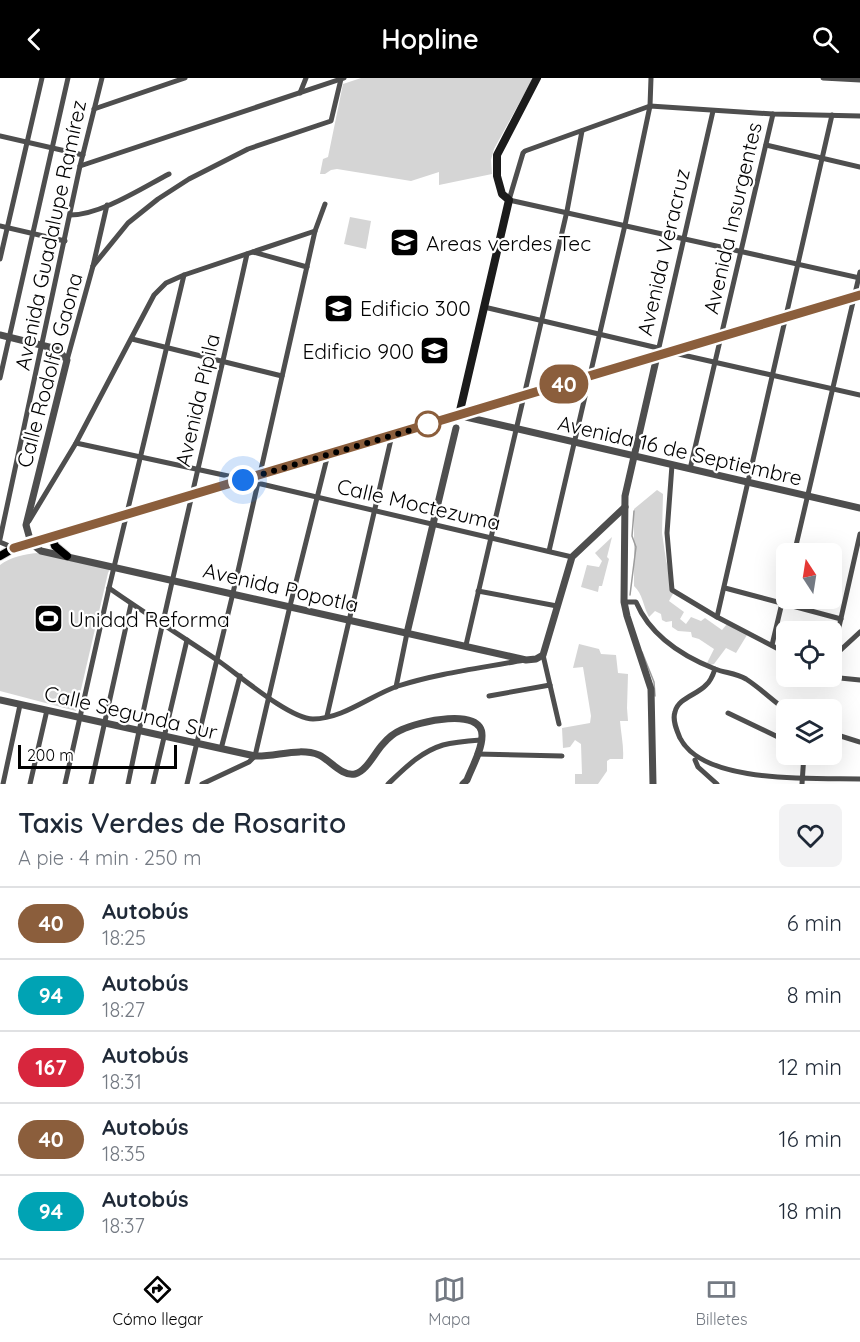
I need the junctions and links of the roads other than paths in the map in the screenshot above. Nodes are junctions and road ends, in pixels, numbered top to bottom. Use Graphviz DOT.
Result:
graph roads {
  1 [pos="42,78"];
  2 [pos="68,78"];
  3 [pos="102,78"];
  4 [pos="185,78"];
  5 [pos="306,78"];
  6 [pos="343,78"];
  7 [pos="537,78"];
  8 [pos="651,78"];
  9 [pos="823,78"];
  10 [pos="860,80"];
  11 [pos="300,93"];
  12 [pos="650,106"];
  13 [pos="94,109"];
  14 [pos="713,111"];
  15 [pos="773,114"];
  16 [pos="832,116"];
  17 [pos="860,116"];
  18 [pos="582,131"];
  19 [pos="0,136"];
  20 [pos="27,142"];
  21 [pos="766,145"];
  22 [pos="52,148"];
  23 [pos="83,155"];
  24 [pos="823,158"];
  25 [pos="80,166"];
  26 [pos="860,167"];
  27 [pos="169,174"];
  28 [pos="509,200"];
  29 [pos="325,204"];
  30 [pos="106,205"];
  31 [pos="567,211"];
  32 [pos="70,215"];
  33 [pos="625,225"];
  34 [pos="0,226"];
  35 [pos="8,228"];
  36 [pos="315,231"];
  37 [pos="33,234"];
  38 [pos="684,239"];
  39 [pos="65,241"];
  40 [pos="741,252"];
  41 [pos="249,253"];
  42 [pos="0,259"];
  43 [pos="799,265"];
  44 [pos="93,266"];
  45 [pos="307,267"];
  46 [pos="184,275"];
  47 [pos="859,276"];
  48 [pos="857,296"];
  49 [pos="484,308"];
  50 [pos="787,317"];
  51 [pos="541,321"];
  52 [pos="600,334"];
  53 [pos="0,335"];
  54 [pos="721,336"];
  55 [pos="9,338"];
  56 [pos="132,339"];
  57 [pos="43,345"];
  58 [pos="167,348"];
  59 [pos="658,352"];
  60 [pos="671,352"];
  61 [pos="67,360"];
  62 [pos="223,361"];
  63 [pos="716,362"];
  64 [pos="774,375"];
  65 [pos="282,376"];
  66 [pos="590,376"];
  67 [pos="0,378"];
  68 [pos="832,388"];
  69 [pos="860,395"];
  70 [pos="524,396"];
  71 [pos="462,416"];
  72 [pos="456,428"];
  73 [pos="516,429"];
  74 [pos="392,435"];
  75 [pos="574,442"];
  76 [pos="76,443"];
  77 [pos="328,454"];
  78 [pos="141,457"];
  79 [pos="633,457"];
  80 [pos="672,465"];
  81 [pos="690,469"];
  82 [pos="199,470"];
  83 [pos="259,479"];
  84 [pos="243,480"];
  85 [pos="749,482"];
  86 [pos="193,495"];
  87 [pos="807,496"];
  88 [pos="317,497"];
  89 [pos="625,507"];
  90 [pos="860,508"];
  91 [pos="374,511"];
  92 [pos="128,514"];
  93 [pos="26,525"];
  94 [pos="433,525"];
  95 [pos="860,534"];
  96 [pos="52,537"];
  97 [pos="491,538"];
  98 [pos="0,540"];
  99 [pos="31,543"];
  100 [pos="796,543"];
  101 [pos="14,548"];
  102 [pos="549,551"];
  103 [pos="0,556"];
  104 [pos="67,556"];
  105 [pos="572,557"];
  106 [pos="115,567"];
  107 [pos="172,580"];
  108 [pos="109,588"];
  109 [pos="725,588"];
  110 [pos="478,591"];
  111 [pos="233,592"];
  112 [pos="624,602"];
  113 [pos="776,602"];
  114 [pos="131,603"];
  115 [pos="290,606"];
  116 [pos="557,606"];
  117 [pos="781,609"];
  118 [pos="802,609"];
  119 [pos="717,617"];
  120 [pos="841,619"];
  121 [pos="350,620"];
  122 [pos="162,623"];
  123 [pos="860,632"];
  124 [pos="407,633"];
  125 [pos="187,640"];
  126 [pos="466,645"];
  127 [pos="772,645"];
  128 [pos="776,647"];
  129 [pos="842,648"];
  130 [pos="543,655"];
  131 [pos="217,660"];
  132 [pos="526,660"];
  133 [pos="715,669"];
  134 [pos="240,676"];
  135 [pos="842,678"];
  136 [pos="860,680"];
  137 [pos="550,685"];
  138 [pos="396,687"];
  139 [pos="489,696"];
  140 [pos="269,698"];
  141 [pos="0,700"];
  142 [pos="776,702"];
  143 [pos="20,705"];
  144 [pos="47,710"];
  145 [pos="728,713"];
  146 [pos="327,716"];
  147 [pos="79,718"];
  148 [pos="105,723"];
  149 [pos="559,724"];
  150 [pos="139,731"];
  151 [pos="163,736"];
  152 [pos="776,736"];
  153 [pos="842,736"];
  154 [pos="482,740"];
  155 [pos="860,742"];
  156 [pos="196,744"];
  157 [pos="220,750"];
  158 [pos="477,754"];
  159 [pos="255,756"];
  160 [pos="562,756"];
  161 [pos="694,759"];
  162 [pos="803,765"];
  163 [pos="860,779"];
  164 [pos="802,782"];
  165 [pos="3,784"];
  166 [pos="30,784"];
  167 [pos="65,784"];
  168 [pos="91,784"];
  169 [pos="128,784"];
  170 [pos="153,784"];
  171 [pos="187,784"];
  172 [pos="202,784"];
  173 [pos="387,784"];
  174 [pos="463,784"];
  175 [pos="653,784"];
  176 [pos="717,784"];
  1 -- 20 [label="street"];
  2 -- 22 [label="street"];
  3 -- 13 [label="street, Avenida Guadalupe Ramírez"];
  4 -- 13 [label="street"];
  5 -- 11 [label="street"];
  6 -- 11 [label="street"];
  6 -- 44 [label="street"];
  7 -- 28 [label="main road"];
  8 -- 12 [label="street"];
  9 -- 10 [label="street"];
  11 -- 25 [label="street"];
  12 -- 14 [label="street"];
  12 -- 18 [label="street"];
  12 -- 33 [label="street"];
  13 -- 23 [label="street, Avenida Guadalupe Ramírez"];
  14 -- 15 [label="street"];
  14 -- 38 [label="street, Avenida Veracruz"];
  15 -- 16 [label="street"];
  15 -- 21 [label="street, Avenida Insurgentes"];
  16 -- 17 [label="street"];
  16 -- 24 [label="street"];
  18 -- 28 [label="street"];
  18 -- 31 [label="street"];
  19 -- 20 [label="street"];
  20 -- 22 [label="street"];
  20 -- 35 [label="street"];
  21 -- 24 [label="street"];
  21 -- 40 [label="street, Avenida Insurgentes"];
  22 -- 23 [label="street"];
  22 -- 37 [label="street"];
  23 -- 25 [label="street, Avenida Guadalupe Ramírez"];
  24 -- 26 [label="street"];
  24 -- 43 [label="street"];
  25 -- 32 [label="street, Avenida Guadalupe Ramírez"];
  27 -- 30 [label="street"];
  28 -- 31 [label="street"];
  28 -- 49 [label="main road"];
  29 -- 36 [label="street"];
  30 -- 32 [label="street"];
  30 -- 44 [label="street, Calle Rodolfo Gaona"];
  31 -- 33 [label="street"];
  31 -- 51 [label="street"];
  32 -- 39 [label="street, Avenida Guadalupe Ramírez"];
  33 -- 38 [label="street"];
  33 -- 52 [label="street"];
  34 -- 35 [label="street"];
  35 -- 37 [label="street"];
  35 -- 42 [label="street"];
  36 -- 41 [label="street"];
  36 -- 45 [label="street"];
  37 -- 39 [label="street"];
  37 -- 55 [label="street"];
  38 -- 40 [label="street"];
  38 -- 59 [label="street, Avenida Veracruz"];
  39 -- 57 [label="street, Avenida Guadalupe Ramírez"];
  40 -- 43 [label="street"];
  40 -- 54 [label="street, Avenida Insurgentes"];
  41 -- 45 [label="street"];
  41 -- 46 [label="street"];
  41 -- 62 [label="street, Avenida Pípila"];
  43 -- 47 [label="street"];
  43 -- 50 [label="street"];
  44 -- 61 [label="street, Calle Rodolfo Gaona"];
  45 -- 65 [label="street"];
  46 -- 56 [label="street"];
  46 -- 58 [label="street"];
  47 -- 48 [label="street"];
  48 -- 50 [label="main road"];
  48 -- 68 [label="street"];
  49 -- 51 [label="street"];
  49 -- 71 [label="main road"];
  50 -- 54 [label="main road"];
  50 -- 64 [label="street"];
  51 -- 52 [label="street"];
  51 -- 70 [label="street"];
  52 -- 59 [label="street"];
  52 -- 66 [label="street"];
  53 -- 55 [label="street"];
  54 -- 60 [label="main road"];
  54 -- 63 [label="street, Avenida Insurgentes"];
  55 -- 57 [label="street"];
  55 -- 67 [label="street"];
  56 -- 58 [label="street"];
  56 -- 76 [label="street"];
  57 -- 61 [label="street"];
  57 -- 98 [label="street, Avenida Guadalupe Ramírez"];
  58 -- 62 [label="street"];
  58 -- 78 [label="street"];
  59 -- 60 [label="main road"];
  59 -- 66 [label="main road"];
  59 -- 79 [label="street, Avenida Veracruz"];
  60 -- 63 [label="street"];
  61 -- 93 [label="street, Calle Rodolfo Gaona"];
  62 -- 65 [label="street"];
  62 -- 82 [label="street, Avenida Pípila"];
  63 -- 64 [label="street"];
  63 -- 81 [label="street, Avenida Insurgentes"];
  64 -- 68 [label="street"];
  64 -- 85 [label="street"];
  65 -- 83 [label="street"];
  66 -- 70 [label="main road"];
  66 -- 75 [label="street"];
  68 -- 69 [label="street"];
  68 -- 87 [label="street"];
  70 -- 71 [label="main road"];
  70 -- 73 [label="street"];
  71 -- 72 [label="street"];
  71 -- 73 [label="street, Avenida 16 de Septiembre"];
  71 -- 74 [label="main road"];
  72 -- 94 [label="street"];
  73 -- 75 [label="street, Avenida 16 de Septiembre"];
  73 -- 97 [label="street"];
  74 -- 77 [label="main road"];
  74 -- 91 [label="street"];
  75 -- 79 [label="street, Avenida 16 de Septiembre"];
  75 -- 102 [label="street"];
  76 -- 78 [label="street"];
  76 -- 93 [label="street"];
  77 -- 83 [label="main road"];
  77 -- 88 [label="street"];
  78 -- 82 [label="street"];
  78 -- 92 [label="street"];
  79 -- 80 [label="street, Avenida 16 de Septiembre"];
  79 -- 89 [label="street, Avenida Veracruz"];
  80 -- 81 [label="street, Avenida 16 de Septiembre"];
  80 -- 119 [label="street"];
  81 -- 85 [label="street, Avenida 16 de Septiembre"];
  82 -- 84 [label="street"];
  82 -- 86 [label="street, Avenida Pípila"];
  83 -- 84 [label="main road"];
  83 -- 88 [label="street, Calle Moctezuma"];
  83 -- 111 [label="street"];
  84 -- 86 [label="main road"];
  85 -- 87 [label="street, Avenida 16 de Septiembre"];
  85 -- 109 [label="street"];
  86 -- 92 [label="main road"];
  86 -- 107 [label="street, Avenida Pípila"];
  87 -- 90 [label="street, Avenida 16 de Septiembre"];
  87 -- 100 [label="street"];
  88 -- 91 [label="street, Calle Moctezuma"];
  88 -- 115 [label="street"];
  89 -- 105 [label="street"];
  89 -- 112 [label="street, Avenida Veracruz"];
  91 -- 94 [label="street, Calle Moctezuma"];
  91 -- 121 [label="street"];
  92 -- 96 [label="main road"];
  92 -- 106 [label="street"];
  93 -- 99 [label="street, Calle Rodolfo Gaona"];
  94 -- 97 [label="street, Calle Moctezuma"];
  94 -- 124 [label="street"];
  95 -- 120 [label="street"];
  96 -- 99 [label="main road"];
  96 -- 104 [label="main road"];
  97 -- 102 [label="street, Calle Moctezuma"];
  97 -- 110 [label="street"];
  98 -- 101 [label="street"];
  99 -- 101 [label="main road"];
  99 -- 104 [label="street, Avenida Popotla"];
  101 -- 103 [label="main road"];
  102 -- 105 [label="street, Calle Moctezuma"];
  104 -- 106 [label="street, Avenida Popotla"];
  105 -- 116 [label="street"];
  106 -- 107 [label="street, Avenida Popotla"];
  106 -- 108 [label="street"];
  107 -- 111 [label="street, Avenida Popotla"];
  107 -- 122 [label="street, Avenida Pípila"];
  108 -- 114 [label="street"];
  108 -- 147 [label="street"];
  109 -- 113 [label="street"];
  109 -- 119 [label="street"];
  110 -- 116 [label="street"];
  110 -- 126 [label="street"];
  111 -- 115 [label="street, Avenida Popotla"];
  111 -- 131 [label="street"];
  112 -- 133 [label="street"];
  112 -- 175 [label="street, Avenida Veracruz"];
  114 -- 122 [label="street"];
  114 -- 148 [label="street"];
  115 -- 121 [label="street, Avenida Popotla"];
  115 -- 140 [label="street"];
  116 -- 130 [label="street"];
  117 -- 127 [label="street"];
  118 -- 120 [label="street"];
  119 -- 127 [label="street"];
  121 -- 124 [label="street, Avenida Popotla"];
  121 -- 146 [label="street"];
  122 -- 125 [label="street"];
  122 -- 150 [label="street, Avenida Pípila"];
  123 -- 129 [label="street"];
  124 -- 126 [label="street, Avenida Popotla"];
  124 -- 138 [label="street"];
  125 -- 131 [label="street"];
  125 -- 151 [label="street"];
  126 -- 132 [label="street, Avenida Popotla"];
  127 -- 128 [label="street"];
  130 -- 132 [label="street"];
  130 -- 137 [label="street"];
  131 -- 134 [label="street"];
  131 -- 156 [label="street"];
  132 -- 138 [label="street"];
  133 -- 142 [label="street"];
  133 -- 161 [label="street"];
  134 -- 140 [label="street"];
  134 -- 157 [label="street"];
  135 -- 136 [label="street"];
  137 -- 139 [label="street"];
  137 -- 149 [label="street"];
  138 -- 146 [label="street"];
  140 -- 146 [label="street"];
  140 -- 159 [label="street"];
  141 -- 143 [label="street, Calle Segunda Sur"];
  143 -- 144 [label="street, Calle Segunda Sur"];
  143 -- 165 [label="street"];
  144 -- 147 [label="street, Calle Segunda Sur"];
  144 -- 166 [label="street"];
  145 -- 152 [label="street"];
  147 -- 148 [label="street, Calle Segunda Sur"];
  147 -- 167 [label="street"];
  148 -- 150 [label="street, Calle Segunda Sur"];
  148 -- 168 [label="street"];
  150 -- 151 [label="street, Calle Segunda Sur"];
  150 -- 169 [label="street, Avenida Pípila"];
  151 -- 156 [label="street, Calle Segunda Sur"];
  151 -- 170 [label="street"];
  153 -- 155 [label="street"];
  154 -- 158 [label="street"];
  154 -- 159 [label="street, Calle Segunda Sur"];
  154 -- 173 [label="street"];
  156 -- 157 [label="street, Calle Segunda Sur"];
  156 -- 171 [label="street"];
  157 -- 159 [label="street, Calle Segunda Sur"];
  158 -- 160 [label="street"];
  158 -- 174 [label="street"];
  159 -- 172 [label="street"];
  161 -- 164 [label="street"];
  161 -- 176 [label="street"];
  162 -- 164 [label="street"];
  163 -- 164 [label="street"];
}
